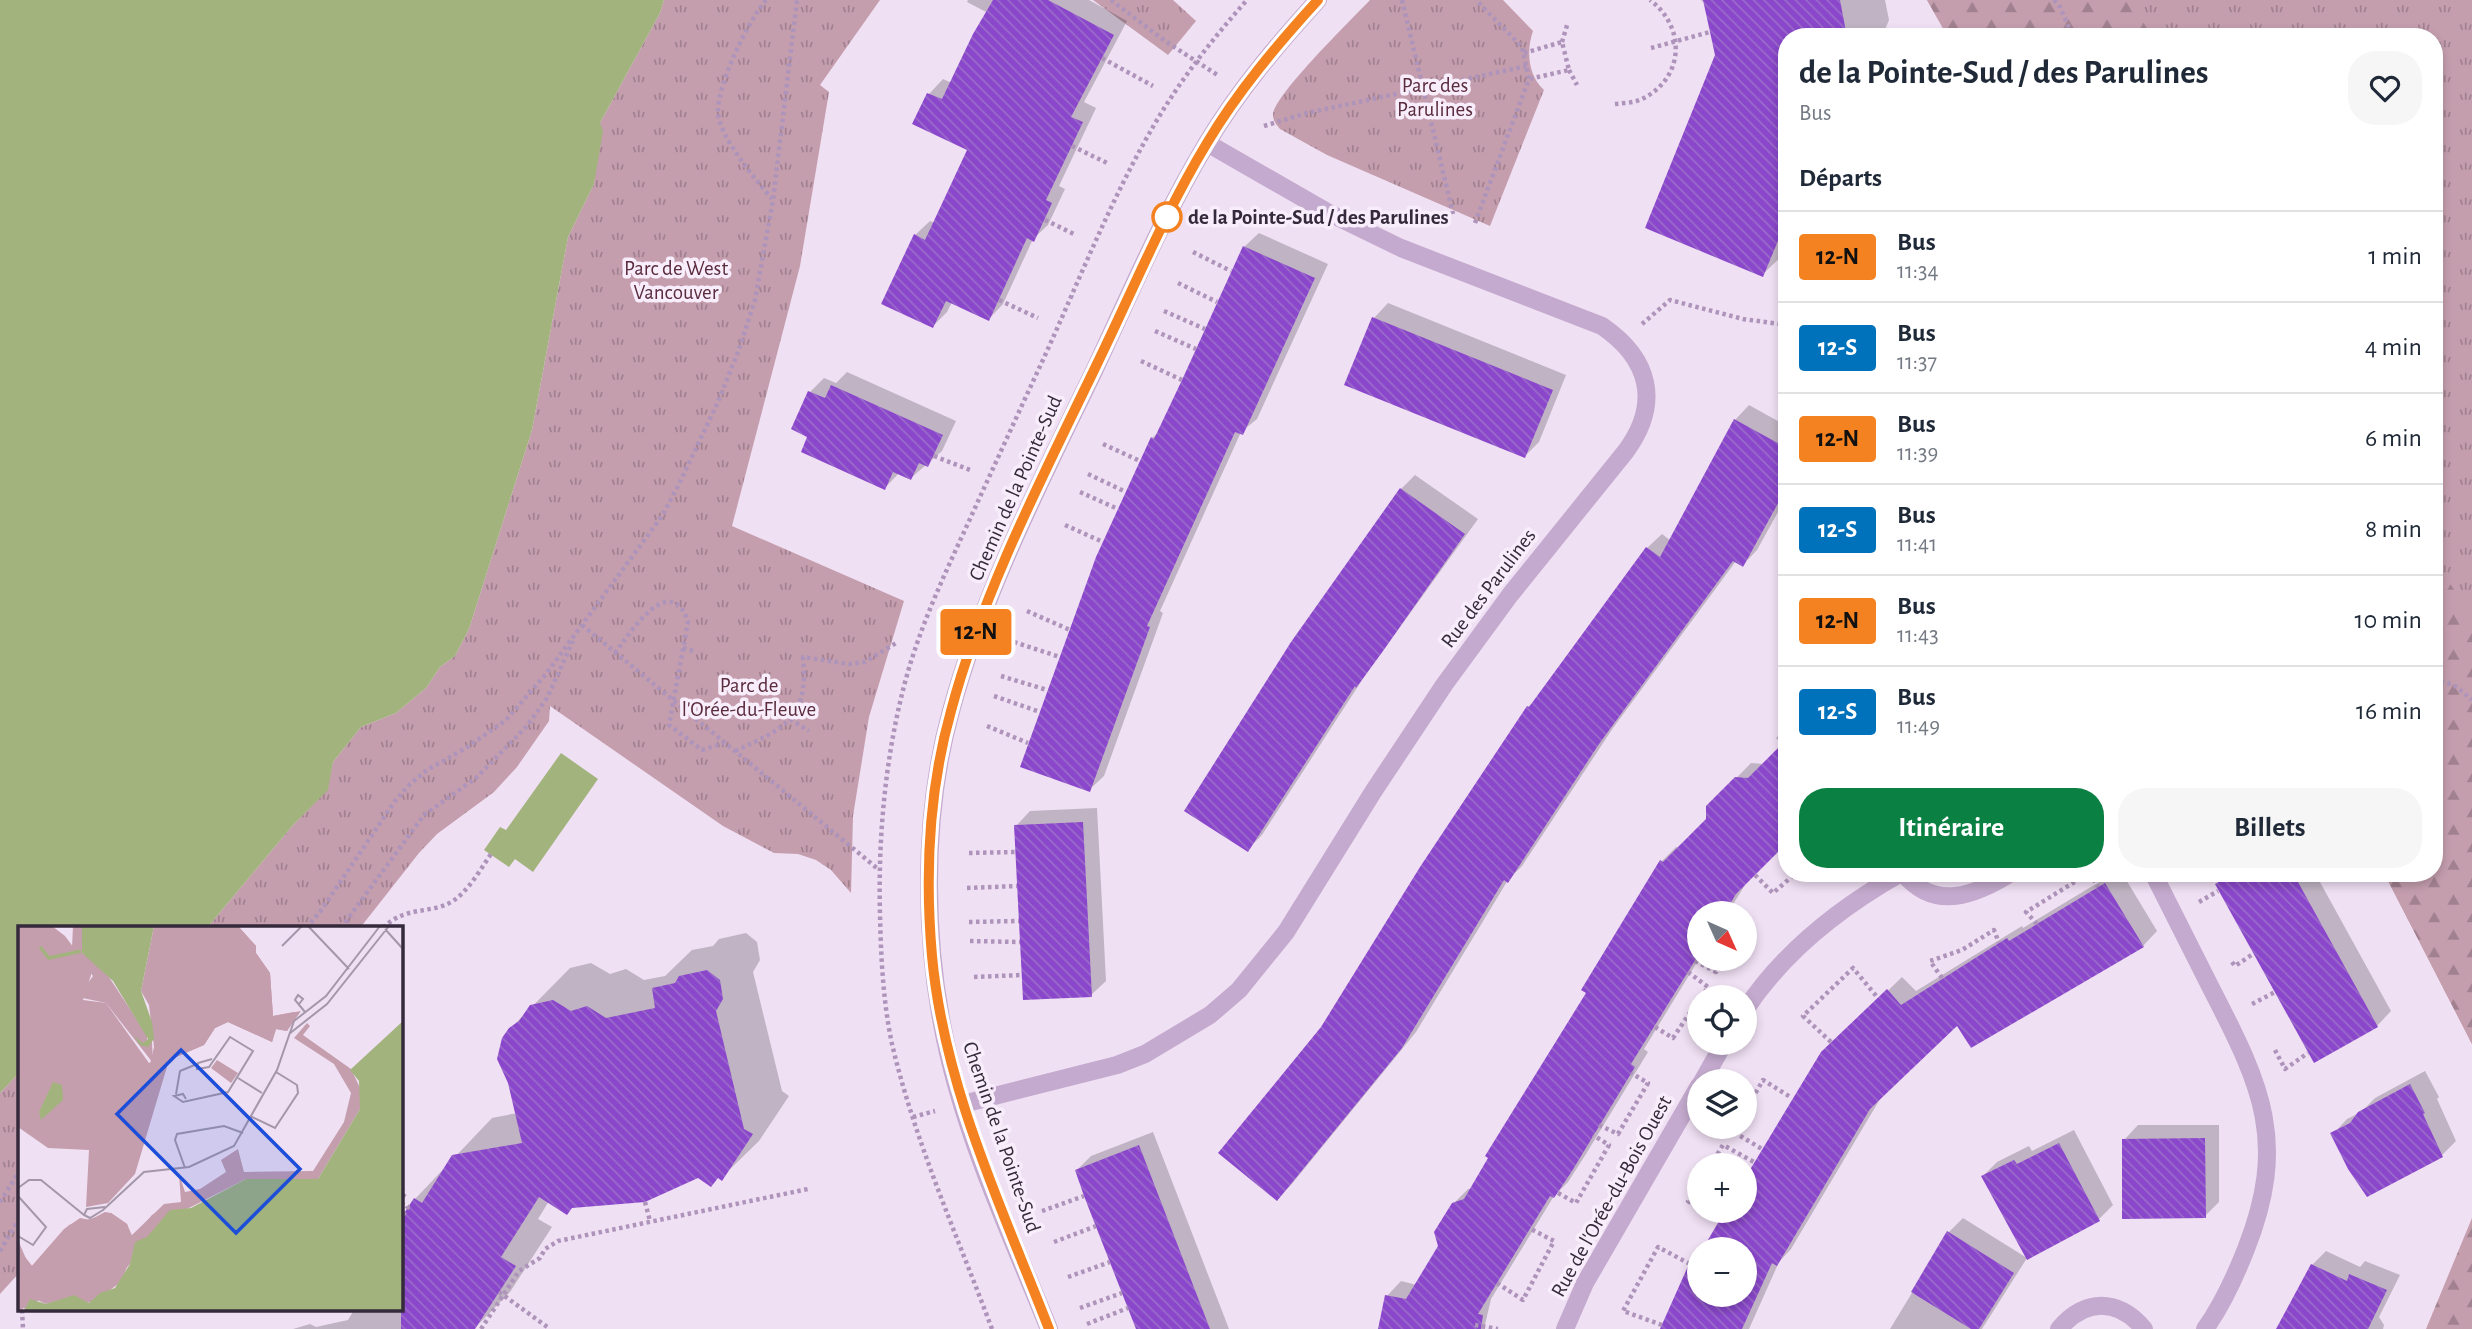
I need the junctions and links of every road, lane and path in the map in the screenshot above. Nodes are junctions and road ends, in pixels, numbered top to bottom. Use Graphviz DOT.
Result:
graph roads {
  1 [pos="766,0"];
  2 [pos="797,0"];
  3 [pos="1111,0"];
  4 [pos="1247,0"];
  5 [pos="1318,0"];
  6 [pos="1402,0"];
  7 [pos="1476,0"];
  8 [pos="1650,0"];
  9 [pos="2054,0"];
  10 [pos="1568,22"];
  11 [pos="2069,28"];
  12 [pos="1710,32"];
  13 [pos="1676,40"];
  14 [pos="1562,42"];
  15 [pos="1651,48"];
  16 [pos="1524,53"];
  17 [pos="1102,58"];
  18 [pos="1196,61"];
  19 [pos="1527,66"];
  20 [pos="1569,70"];
  21 [pos="1220,77"];
  22 [pos="1529,79"];
  23 [pos="1577,85"];
  24 [pos="1153,86"];
  25 [pos="1423,88"];
  26 [pos="1615,104"];
  27 [pos="1264,126"];
  28 [pos="1207,143"];
  29 [pos="1072,146"];
  30 [pos="1109,163"];
  31 [pos="773,200"];
  32 [pos="1453,214"];
  33 [pos="1045,220"];
  34 [pos="1475,223"];
  35 [pos="1076,234"];
  36 [pos="1193,251"];
  37 [pos="1231,271"];
  38 [pos="1178,283"];
  39 [pos="999,300"];
  40 [pos="1217,302"];
  41 [pos="1164,311"];
  42 [pos="1038,318"];
  43 [pos="1647,319"];
  44 [pos="1778,323"];
  45 [pos="1205,329"];
  46 [pos="1155,331"];
  47 [pos="1196,349"];
  48 [pos="1140,362"];
  49 [pos="1182,380"];
  50 [pos="1103,444"];
  51 [pos="933,456"];
  52 [pos="1140,461"];
  53 [pos="970,470"];
  54 [pos="1088,474"];
  55 [pos="1080,492"];
  56 [pos="1126,492"];
  57 [pos="1118,509"];
  58 [pos="1065,525"];
  59 [pos="1103,542"];
  60 [pos="1027,611"];
  61 [pos="582,625"];
  62 [pos="1070,630"];
  63 [pos="1014,642"];
  64 [pos="896,643"];
  65 [pos="683,648"];
  66 [pos="694,651"];
  67 [pos="615,653"];
  68 [pos="1060,657"];
  69 [pos="1001,676"];
  70 [pos="2443,682"];
  71 [pos="1047,690"];
  72 [pos="994,696"];
  73 [pos="2472,700"];
  74 [pos="673,701"];
  75 [pos="1040,712"];
  76 [pos="790,719"];
  77 [pos="987,726"];
  78 [pos="809,731"];
  79 [pos="725,743"];
  80 [pos="1028,743"];
  81 [pos="735,751"];
  82 [pos="1015,852"];
  83 [pos="969,853"];
  84 [pos="491,854"];
  85 [pos="879,870"];
  86 [pos="1755,875"];
  87 [pos="1786,882"];
  88 [pos="1885,882"];
  89 [pos="1910,882"];
  90 [pos="1995,882"];
  91 [pos="2074,882"];
  92 [pos="2095,882"];
  93 [pos="2158,882"];
  94 [pos="1017,886"];
  95 [pos="2098,887"];
  96 [pos="967,888"];
  97 [pos="2218,891"];
  98 [pos="2205,912"];
  99 [pos="1019,921"];
  100 [pos="969,922"];
  101 [pos="2037,924"];
  102 [pos="308,926"];
  103 [pos="342,926"];
  104 [pos="386,926"];
  105 [pos="970,940"];
  106 [pos="1020,942"];
  107 [pos="2000,943"];
  108 [pos="2253,954"];
  109 [pos="2229,956"];
  110 [pos="1688,972"];
  111 [pos="1022,975"];
  112 [pos="974,977"];
  113 [pos="1942,978"];
  114 [pos="1706,985"];
  115 [pos="2275,992"];
  116 [pos="1757,994"];
  117 [pos="1878,998"];
  118 [pos="2257,1014"];
  119 [pos="1687,1017"];
  120 [pos="1655,1027"];
  121 [pos="1832,1042"];
  122 [pos="2273,1047"];
  123 [pos="2308,1053"];
  124 [pos="1631,1073"];
  125 [pos="1757,1090"];
  126 [pos="1792,1098"];
  127 [pos="963,1104"];
  128 [pos="1687,1106"];
  129 [pos="1600,1125"];
  130 [pos="1593,1135"];
  131 [pos="1745,1139"];
  132 [pos="1762,1149"];
  133 [pos="1718,1153"];
  134 [pos="1738,1153"];
  135 [pos="18,1174"];
  136 [pos="808,1189"];
  137 [pos="1558,1193"];
  138 [pos="1084,1196"];
  139 [pos="0,1202"];
  140 [pos="645,1202"];
  141 [pos="402,1203"];
  142 [pos="1042,1211"];
  143 [pos="402,1216"];
  144 [pos="18,1221"];
  145 [pos="650,1222"];
  146 [pos="1096,1226"];
  147 [pos="1529,1228"];
  148 [pos="1054,1242"];
  149 [pos="0,1251"];
  150 [pos="1110,1262"];
  151 [pos="1687,1262"];
  152 [pos="1068,1277"];
  153 [pos="1497,1283"];
  154 [pos="1122,1293"];
  155 [pos="501,1294"];
  156 [pos="1080,1308"];
  157 [pos="1128,1308"];
  158 [pos="1087,1324"];
  159 [pos="1475,1325"];
  160 [pos="1662,1325"];
  161 [pos="481,1329"];
  162 [pos="550,1329"];
  163 [pos="992,1329"];
  164 [pos="1049,1329"];
  165 [pos="1497,1329"];
  166 [pos="1565,1329"];
  167 [pos="2059,1329"];
  168 [pos="2144,1329"];
  169 [pos="2205,1329"];
  1 -- 31 [label="path"];
  2 -- 31 [label="path"];
  3 -- 18 [label="path"];
  4 -- 18 [label="path, Chemin de la Pointe-Sud"];
  5 -- 28 [label="street, Chemin de la Pointe-Sud"];
  6 -- 25 [label="path"];
  7 -- 16 [label="path"];
  8 -- 13 [label="path"];
  9 -- 11 [label="path"];
  10 -- 14 [label="path"];
  12 -- 13 [label="path"];
  13 -- 15 [label="path"];
  13 -- 26 [label="path"];
  14 -- 16 [label="path"];
  14 -- 20 [label="path"];
  16 -- 19 [label="path"];
  17 -- 24 [label="path"];
  18 -- 21 [label="path"];
  18 -- 85 [label="path, Chemin de la Pointe-Sud"];
  19 -- 22 [label="path"];
  19 -- 25 [label="path"];
  20 -- 22 [label="path"];
  20 -- 23 [label="path"];
  22 -- 34 [label="path"];
  25 -- 27 [label="path"];
  25 -- 32 [label="path"];
  28 -- 127 [label="street, Chemin de la Pointe-Sud"];
  28 -- 127 [label="street, Rue des Parulines"];
  29 -- 30 [label="path"];
  31 -- 61 [label="path"];
  33 -- 35 [label="path"];
  36 -- 37 [label="path"];
  38 -- 40 [label="path"];
  39 -- 42 [label="path"];
  41 -- 45 [label="path"];
  43 -- 44 [label="path"];
  46 -- 47 [label="path"];
  48 -- 49 [label="path"];
  50 -- 52 [label="path"];
  51 -- 53 [label="path"];
  54 -- 56 [label="path"];
  55 -- 57 [label="path"];
  58 -- 59 [label="path"];
  60 -- 62 [label="path"];
  61 -- 67 [label="path"];
  61 -- 102 [label="path"];
  61 -- 103 [label="path"];
  63 -- 68 [label="path"];
  64 -- 76 [label="path"];
  65 -- 66 [label="path"];
  65 -- 67 [label="path"];
  65 -- 74 [label="path"];
  67 -- 74 [label="path"];
  69 -- 71 [label="path"];
  70 -- 73 [label="path"];
  72 -- 75 [label="path"];
  74 -- 79 [label="path"];
  74 -- 79 [label="path"];
  76 -- 78 [label="path"];
  76 -- 81 [label="path"];
  77 -- 80 [label="path"];
  79 -- 81 [label="path"];
  81 -- 85 [label="path"];
  82 -- 83 [label="path"];
  84 -- 104 [label="path"];
  85 -- 163 [label="path, Chemin de la Pointe-Sud"];
  86 -- 87 [label="path"];
  88 -- 116 [label="street"];
  89 -- 90 [label="street"];
  91 -- 101 [label="path"];
  92 -- 95 [label="path"];
  93 -- 169 [label="street"];
  94 -- 96 [label="path"];
  97 -- 98 [label="path"];
  99 -- 100 [label="path"];
  105 -- 106 [label="path"];
  107 -- 113 [label="path"];
  108 -- 109 [label="path"];
  110 -- 114 [label="path"];
  111 -- 112 [label="path"];
  115 -- 118 [label="path"];
  117 -- 121 [label="path"];
  119 -- 120 [label="path"];
  122 -- 123 [label="path"];
  124 -- 129 [label="path"];
  125 -- 126 [label="path"];
  127 -- 164 [label="street, Chemin de la Pointe-Sud"];
  128 -- 166 [label="street, Rue de l'Orée-du-Bois Ouest"];
  130 -- 137 [label="path"];
  131 -- 132 [label="path"];
  133 -- 134 [label="path"];
  135 -- 139 [label="path"];
  136 -- 145 [label="path"];
  138 -- 142 [label="path"];
  140 -- 145 [label="path"];
  141 -- 143 [label="path"];
  144 -- 149 [label="path"];
  145 -- 155 [label="path"];
  146 -- 148 [label="path"];
  147 -- 153 [label="path"];
  150 -- 152 [label="path"];
  151 -- 160 [label="path"];
  154 -- 156 [label="path"];
  155 -- 161 [label="path"];
  155 -- 162 [label="path"];
  157 -- 158 [label="path"];
  159 -- 165 [label="path"];
  167 -- 168 [label="street"];
}
